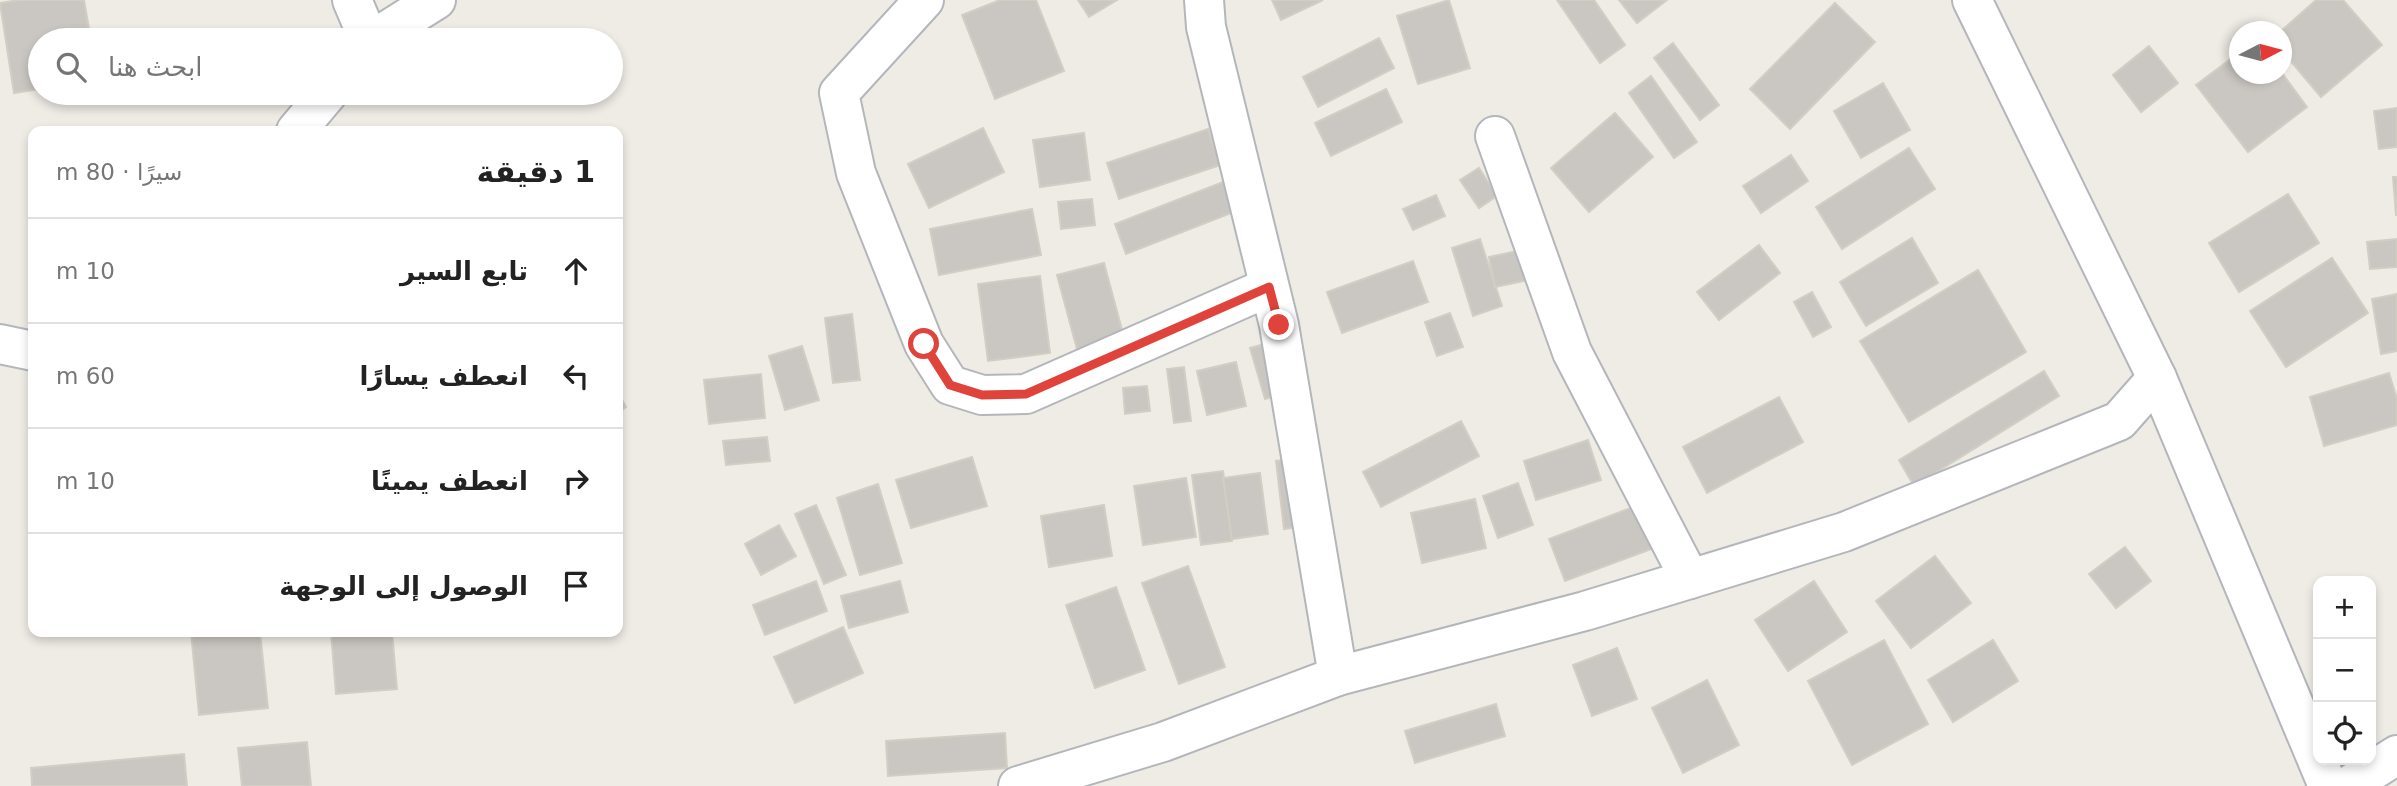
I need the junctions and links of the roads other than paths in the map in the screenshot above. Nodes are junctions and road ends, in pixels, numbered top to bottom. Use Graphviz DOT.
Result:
graph roads {
  1 [pos="352,0"];
  2 [pos="436,0"];
  3 [pos="924,0"];
  4 [pos="1205,0"];
  5 [pos="1972,0"];
  6 [pos="365,28"];
  7 [pos="390,28"];
  8 [pos="318,105"];
  9 [pos="300,126"];
  10 [pos="1495,136"];
  11 [pos="1269,287"];
  12 [pos="0,344"];
  13 [pos="28,350"];
  14 [pos="2157,378"];
  15 [pos="1690,579"];
  16 [pos="1338,676"];
  17 [pos="2397,755"];
  18 [pos="1018,786"];
  19 [pos="2328,786"];
  20 [pos="2348,786"];
  1 -- 6 [label="street"];
  2 -- 7 [label="street"];
  3 -- 11 [label="street"];
  4 -- 11 [label="street"];
  5 -- 14 [label="street"];
  8 -- 9 [label="street"];
  10 -- 15 [label="street"];
  11 -- 16 [label="street"];
  12 -- 13 [label="street"];
  14 -- 15 [label="street"];
  14 -- 19 [label="street"];
  15 -- 16 [label="street"];
  16 -- 18 [label="street"];
  17 -- 20 [label="street"];
}
